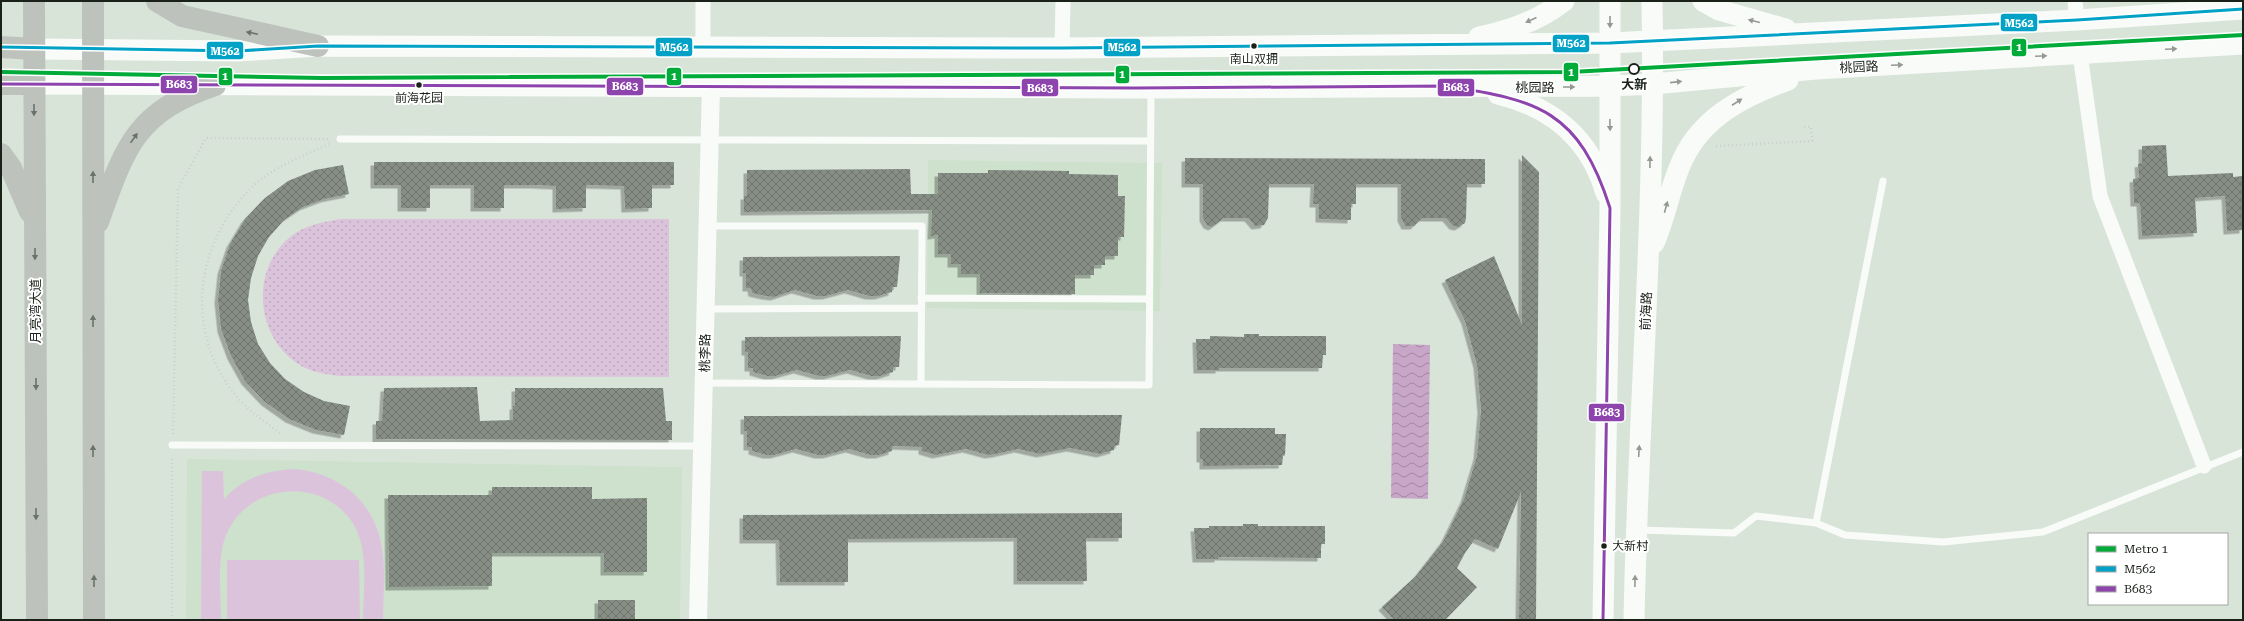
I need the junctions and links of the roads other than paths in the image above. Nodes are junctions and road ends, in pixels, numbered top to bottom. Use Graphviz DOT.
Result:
graph roads {
  1 [pos="34,1"];
  2 [pos="93,1"];
  3 [pos="157,1"];
  4 [pos="703,1"];
  5 [pos="1063,1"];
  6 [pos="1564,1"];
  7 [pos="1610,1"];
  8 [pos="1652,1"];
  9 [pos="1703,1"];
  10 [pos="2243,9"];
  11 [pos="2076,10"];
  12 [pos="1806,34"];
  13 [pos="1653,42"];
  14 [pos="1610,44"];
  15 [pos="2243,44"];
  16 [pos="1442,45"];
  17 [pos="318,46"];
  18 [pos="1,47"];
  19 [pos="703,48"];
  20 [pos="1062,48"];
  21 [pos="34,49"];
  22 [pos="93,50"];
  23 [pos="2080,54"];
  24 [pos="1816,70"];
  25 [pos="1,84"];
  26 [pos="34,84"];
  27 [pos="93,84"];
  28 [pos="1653,84"];
  29 [pos="215,85"];
  30 [pos="711,85"];
  31 [pos="1446,86"];
  32 [pos="1609,86"];
  33 [pos="1151,88"];
  34 [pos="340,139"];
  35 [pos="1150,140"];
  36 [pos="710,141"];
  37 [pos="1,154"];
  38 [pos="1882,181"];
  39 [pos="1610,208"];
  40 [pos="34,222"];
  41 [pos="708,226"];
  42 [pos="93,238"];
  43 [pos="1648,257"];
  44 [pos="922,298"];
  45 [pos="1149,299"];
  46 [pos="921,308"];
  47 [pos="706,309"];
  48 [pos="704,383"];
  49 [pos="921,384"];
  50 [pos="172,445"];
  51 [pos="703,446"];
  52 [pos="2243,452"];
  53 [pos="2204,466"];
  54 [pos="1816,523"];
  55 [pos="1636,530"];
  56 [pos="37,620"];
  57 [pos="94,620"];
  58 [pos="698,620"];
  59 [pos="1603,620"];
  60 [pos="1634,620"];
  1 -- 21 [label="main road, 月亮湾大道"];
  2 -- 22 [label="main road"];
  17 -- 3 [label="main road, one-way"];
  4 -- 19 [label="street"];
  5 -- 20 [label="street"];
  6 -- 16 [label="main road, one-way"];
  7 -- 14 [label="main road, one-way"];
  8 -- 13 [label="main road, 前海路"];
  12 -- 9 [label="main road, one-way"];
  10 -- 11 [label="main road"];
  11 -- 12 [label="main road"];
  12 -- 13 [label="main road"];
  13 -- 14 [label="main road"];
  13 -- 28 [label="main road, 前海路"];
  14 -- 16 [label="main road"];
  14 -- 32 [label="main road"];
  23 -- 15 [label="main road, 桃园路, one-way"];
  16 -- 20 [label="main road"];
  17 -- 19 [label="main road"];
  17 -- 22 [label="main road"];
  18 -- 21 [label="main road"];
  19 -- 20 [label="main road"];
  21 -- 22 [label="main road"];
  21 -- 26 [label="main road, 月亮湾大道"];
  22 -- 27 [label="main road"];
  24 -- 23 [label="main road, 桃园路, one-way"];
  23 -- 53 [label="street"];
  28 -- 24 [label="main road, 桃园路, one-way"];
  43 -- 24 [label="main road, one-way"];
  25 -- 26 [label="main road"];
  26 -- 27 [label="main road, 桃园路"];
  26 -- 40 [label="main road, 月亮湾大道, one-way"];
  27 -- 29 [label="main road, 桃园路"];
  42 -- 27 [label="main road, one-way"];
  28 -- 32 [label="main road, 桃园路"];
  43 -- 28 [label="main road, 前海路, one-way"];
  29 -- 30 [label="main road, 桃园路"];
  42 -- 29 [label="main road, one-way"];
  30 -- 33 [label="main road, 桃园路"];
  30 -- 36 [label="street, 桃李路"];
  31 -- 32 [label="main road, 桃园路, one-way"];
  31 -- 33 [label="main road, 桃园路"];
  31 -- 39 [label="main road"];
  32 -- 39 [label="main road, one-way"];
  33 -- 35 [label="lane"];
  34 -- 36 [label="lane"];
  35 -- 36 [label="lane"];
  35 -- 45 [label="lane"];
  36 -- 41 [label="street, 桃李路"];
  37 -- 40 [label="main road"];
  38 -- 54 [label="lane"];
  39 -- 59 [label="main road"];
  40 -- 56 [label="main road, 月亮湾大道, one-way"];
  41 -- 44 [label="lane"];
  41 -- 47 [label="street, 桃李路"];
  57 -- 42 [label="main road, one-way"];
  55 -- 43 [label="main road, 前海路, one-way"];
  44 -- 45 [label="lane"];
  44 -- 46 [label="lane"];
  45 -- 49 [label="lane"];
  46 -- 47 [label="lane"];
  46 -- 49 [label="lane"];
  47 -- 48 [label="street, 桃李路"];
  48 -- 49 [label="lane"];
  48 -- 51 [label="street, 桃李路"];
  50 -- 51 [label="lane"];
  51 -- 58 [label="street, 桃李路"];
  52 -- 53 [label="lane"];
  53 -- 54 [label="lane"];
  54 -- 55 [label="lane"];
  60 -- 55 [label="main road, 前海路, one-way"];
}
